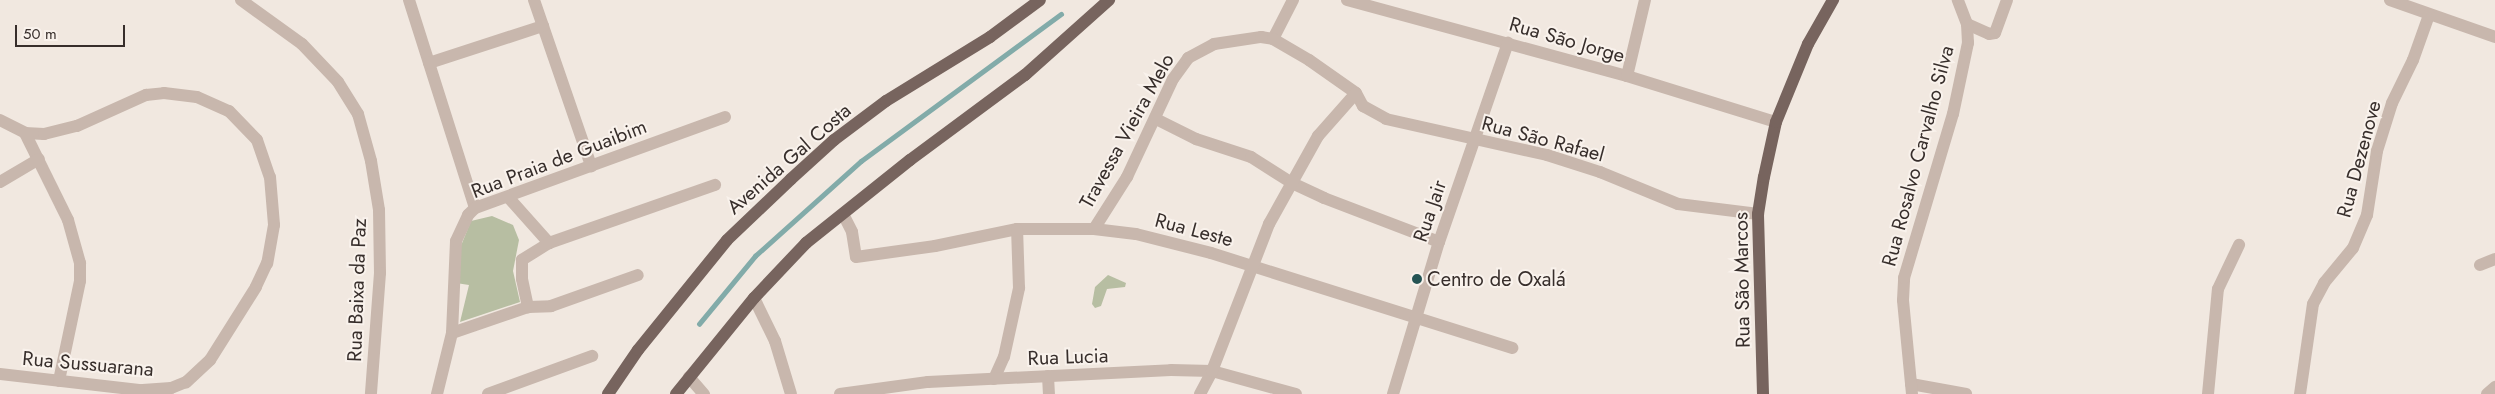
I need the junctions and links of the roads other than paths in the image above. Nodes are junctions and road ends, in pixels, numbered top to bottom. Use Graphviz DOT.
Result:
graph roads {
  1 [pos="241,0"];
  2 [pos="409,0"];
  3 [pos="534,0"];
  4 [pos="1040,0"];
  5 [pos="1109,0"];
  6 [pos="1293,0"];
  7 [pos="1347,0"];
  8 [pos="1645,0"];
  9 [pos="1833,0"];
  10 [pos="1958,0"];
  11 [pos="2007,0"];
  12 [pos="2390,0"];
  13 [pos="2428,15"];
  14 [pos="1967,24"];
  15 [pos="542,26"];
  16 [pos="2495,37"];
  17 [pos="1273,39"];
  18 [pos="1508,42"];
  19 [pos="429,63"];
  20 [pos="1627,76"];
  21 [pos="1356,93"];
  22 [pos="725,117"];
  23 [pos="1156,119"];
  24 [pos="0,120"];
  25 [pos="1776,122"];
  26 [pos="25,133"];
  27 [pos="1476,140"];
  28 [pos="39,159"];
  29 [pos="591,166"];
  30 [pos="0,182"];
  31 [pos="1292,183"];
  32 [pos="715,185"];
  33 [pos="508,197"];
  34 [pos="476,208"];
  35 [pos="843,214"];
  36 [pos="1758,214"];
  37 [pos="1017,229"];
  38 [pos="1094,229"];
  39 [pos="1439,242"];
  40 [pos="549,244"];
  41 [pos="2239,245"];
  42 [pos="2495,259"];
  43 [pos="2480,266"];
  44 [pos="1253,267"];
  45 [pos="638,275"];
  46 [pos="754,298"];
  47 [pos="528,307"];
  48 [pos="1417,317"];
  49 [pos="452,333"];
  50 [pos="1512,348"];
  51 [pos="592,356"];
  52 [pos="1212,370"];
  53 [pos="0,374"];
  54 [pos="689,376"];
  55 [pos="1048,376"];
  56 [pos="994,379"];
  57 [pos="59,381"];
  58 [pos="2495,387"];
  59 [pos="1912,389"];
  60 [pos="439,393"];
  61 [pos="372,394"];
  62 [pos="488,394"];
  63 [pos="608,394"];
  64 [pos="676,394"];
  65 [pos="704,394"];
  66 [pos="791,394"];
  67 [pos="840,394"];
  68 [pos="1049,394"];
  69 [pos="1200,394"];
  70 [pos="1296,394"];
  71 [pos="1393,394"];
  72 [pos="1763,394"];
  73 [pos="1966,394"];
  74 [pos="2208,394"];
  75 [pos="2300,394"];
  76 [pos="2487,394"];
  1 -- 61 [label="street, Rua Baixa da Paz"];
  2 -- 19 [label="street"];
  3 -- 15 [label="street"];
  4 -- 63 [label="main road, Avenida Gal Costa"];
  5 -- 35 [label="main road"];
  6 -- 17 [label="street"];
  7 -- 18 [label="street, Rua São Jorge"];
  8 -- 20 [label="street"];
  9 -- 25 [label="main road, Rua São Marcos"];
  10 -- 14 [label="street, Rua Rosalvo Carvalho Silva"];
  11 -- 14 [label="street"];
  12 -- 13 [label="street"];
  13 -- 16 [label="street"];
  13 -- 75 [label="street, Rua Dezenove"];
  14 -- 59 [label="street, Rua Rosalvo Carvalho Silva"];
  15 -- 19 [label="street"];
  15 -- 29 [label="street"];
  17 -- 21 [label="street"];
  17 -- 23 [label="street, Travessa Vieira Melo"];
  18 -- 20 [label="street, Rua São Jorge"];
  18 -- 27 [label="street, Rua Jair"];
  19 -- 34 [label="street"];
  20 -- 25 [label="street, Rua São Jorge"];
  21 -- 27 [label="street, Rua São Rafael"];
  21 -- 31 [label="street"];
  22 -- 29 [label="street, Rua Praia de Guaibim"];
  23 -- 31 [label="street"];
  23 -- 38 [label="street, Travessa Vieira Melo"];
  24 -- 26 [label="street"];
  25 -- 36 [label="main road, Rua São Marcos"];
  26 -- 28 [label="street"];
  26 -- 57 [label="street, Rua Sussuarana"];
  27 -- 36 [label="street, Rua São Rafael"];
  27 -- 39 [label="street, Rua Jair"];
  28 -- 30 [label="street"];
  28 -- 57 [label="street"];
  29 -- 33 [label="street, Rua Praia de Guaibim"];
  31 -- 39 [label="street"];
  31 -- 44 [label="street"];
  32 -- 40 [label="street"];
  33 -- 34 [label="street, Rua Praia de Guaibim"];
  33 -- 40 [label="street"];
  34 -- 49 [label="street, Rua Praia de Guaibim"];
  35 -- 37 [label="street, Rua Leste"];
  35 -- 46 [label="main road"];
  36 -- 72 [label="main road, Rua São Marcos"];
  37 -- 38 [label="street, Rua Leste"];
  37 -- 56 [label="street"];
  38 -- 44 [label="street, Rua Leste"];
  39 -- 48 [label="street, Rua Jair"];
  40 -- 47 [label="street"];
  41 -- 74 [label="street"];
  42 -- 43 [label="street"];
  44 -- 48 [label="street, Rua Leste"];
  44 -- 52 [label="street"];
  45 -- 47 [label="street"];
  46 -- 54 [label="main road"];
  46 -- 66 [label="street"];
  47 -- 49 [label="street"];
  48 -- 50 [label="street, Rua Leste"];
  48 -- 71 [label="street, Rua Jair"];
  49 -- 60 [label="street, Rua Praia de Guaibim"];
  51 -- 62 [label="street"];
  52 -- 55 [label="street, Rua Lucia"];
  52 -- 69 [label="street"];
  52 -- 70 [label="street, Rua Lucia"];
  53 -- 57 [label="street, Rua Sussuarana"];
  54 -- 64 [label="main road"];
  54 -- 65 [label="street"];
  55 -- 56 [label="street, Rua Lucia"];
  55 -- 68 [label="street"];
  56 -- 67 [label="street, Rua Lucia"];
  58 -- 76 [label="street"];
  59 -- 73 [label="street, Rua Rosalvo Carvalho Silva"];
}
